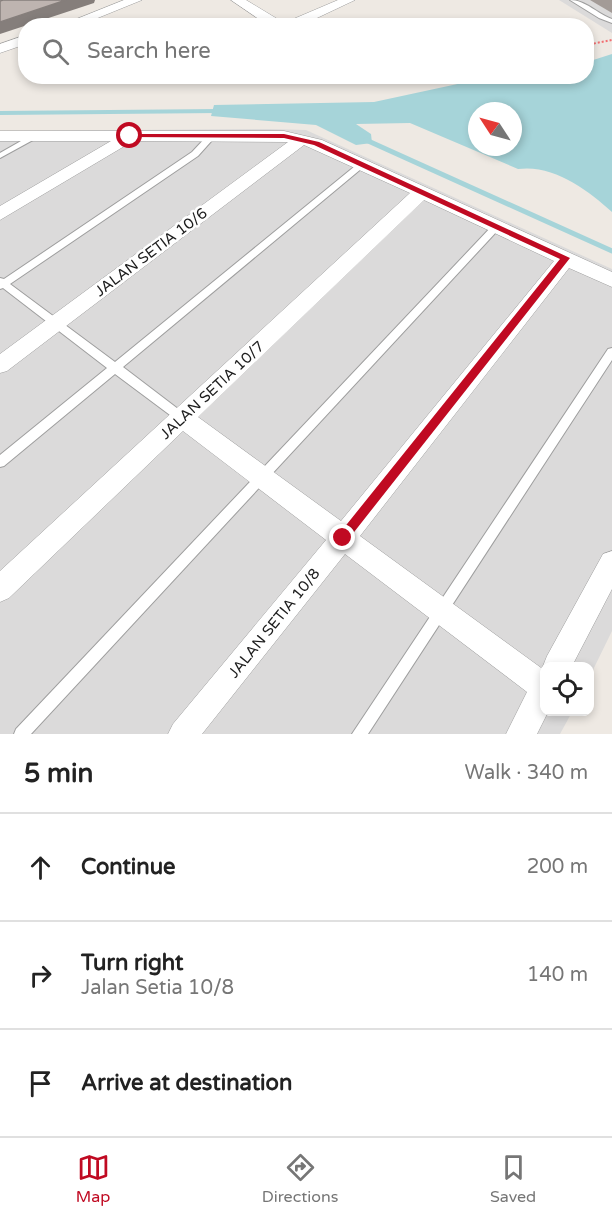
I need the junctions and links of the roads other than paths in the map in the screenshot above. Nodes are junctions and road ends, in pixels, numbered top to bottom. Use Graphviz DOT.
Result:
graph roads {
  1 [pos="237,0"];
  2 [pos="349,0"];
  3 [pos="573,0"];
  4 [pos="127,1"];
  5 [pos="84,18"];
  6 [pos="266,18"];
  7 [pos="307,18"];
  8 [pos="612,21"];
  9 [pos="18,41"];
  10 [pos="2,45"];
  11 [pos="38,135"];
  12 [pos="0,136"];
  13 [pos="130,136"];
  14 [pos="211,136"];
  15 [pos="302,140"];
  16 [pos="0,156"];
  17 [pos="363,164"];
  18 [pos="423,191"];
  19 [pos="0,214"];
  20 [pos="496,226"];
  21 [pos="566,258"];
  22 [pos="612,280"];
  23 [pos="1,284"];
  24 [pos="56,323"];
  25 [pos="612,352"];
  26 [pos="0,365"];
  27 [pos="114,367"];
  28 [pos="182,418"];
  29 [pos="0,462"];
  30 [pos="262,477"];
  31 [pos="343,538"];
  32 [pos="612,563"];
  33 [pos="0,589"];
  34 [pos="441,610"];
  35 [pos="559,662"];
  36 [pos="540,685"];
  37 [pos="540,696"];
  38 [pos="21,734"];
  39 [pos="183,734"];
  40 [pos="359,734"];
  41 [pos="521,734"];
  1 -- 6 [label="street"];
  2 -- 7 [label="street"];
  3 -- 8 [label="lane"];
  4 -- 5 [label="street"];
  9 -- 10 [label="street"];
  11 -- 12 [label="street"];
  11 -- 13 [label="street"];
  11 -- 16 [label="lane"];
  13 -- 14 [label="street"];
  13 -- 19 [label="street"];
  14 -- 15 [label="street"];
  14 -- 23 [label="lane"];
  15 -- 17 [label="street"];
  15 -- 24 [label="street, JALAN SETIA 10/6"];
  17 -- 18 [label="street"];
  17 -- 27 [label="lane"];
  18 -- 20 [label="street"];
  18 -- 28 [label="street, JALAN SETIA 10/7"];
  20 -- 21 [label="street"];
  20 -- 30 [label="lane"];
  21 -- 22 [label="street"];
  21 -- 31 [label="street, JALAN SETIA 10/8"];
  23 -- 24 [label="lane"];
  24 -- 26 [label="street, JALAN SETIA 10/6"];
  24 -- 27 [label="lane"];
  25 -- 34 [label="lane"];
  27 -- 28 [label="lane"];
  27 -- 29 [label="lane"];
  28 -- 30 [label="street"];
  28 -- 33 [label="street, JALAN SETIA 10/7"];
  30 -- 31 [label="street"];
  30 -- 38 [label="lane"];
  31 -- 34 [label="street"];
  31 -- 39 [label="street, JALAN SETIA 10/8"];
  32 -- 35 [label="street"];
  34 -- 36 [label="street"];
  34 -- 40 [label="lane"];
  37 -- 41 [label="street"];
}
